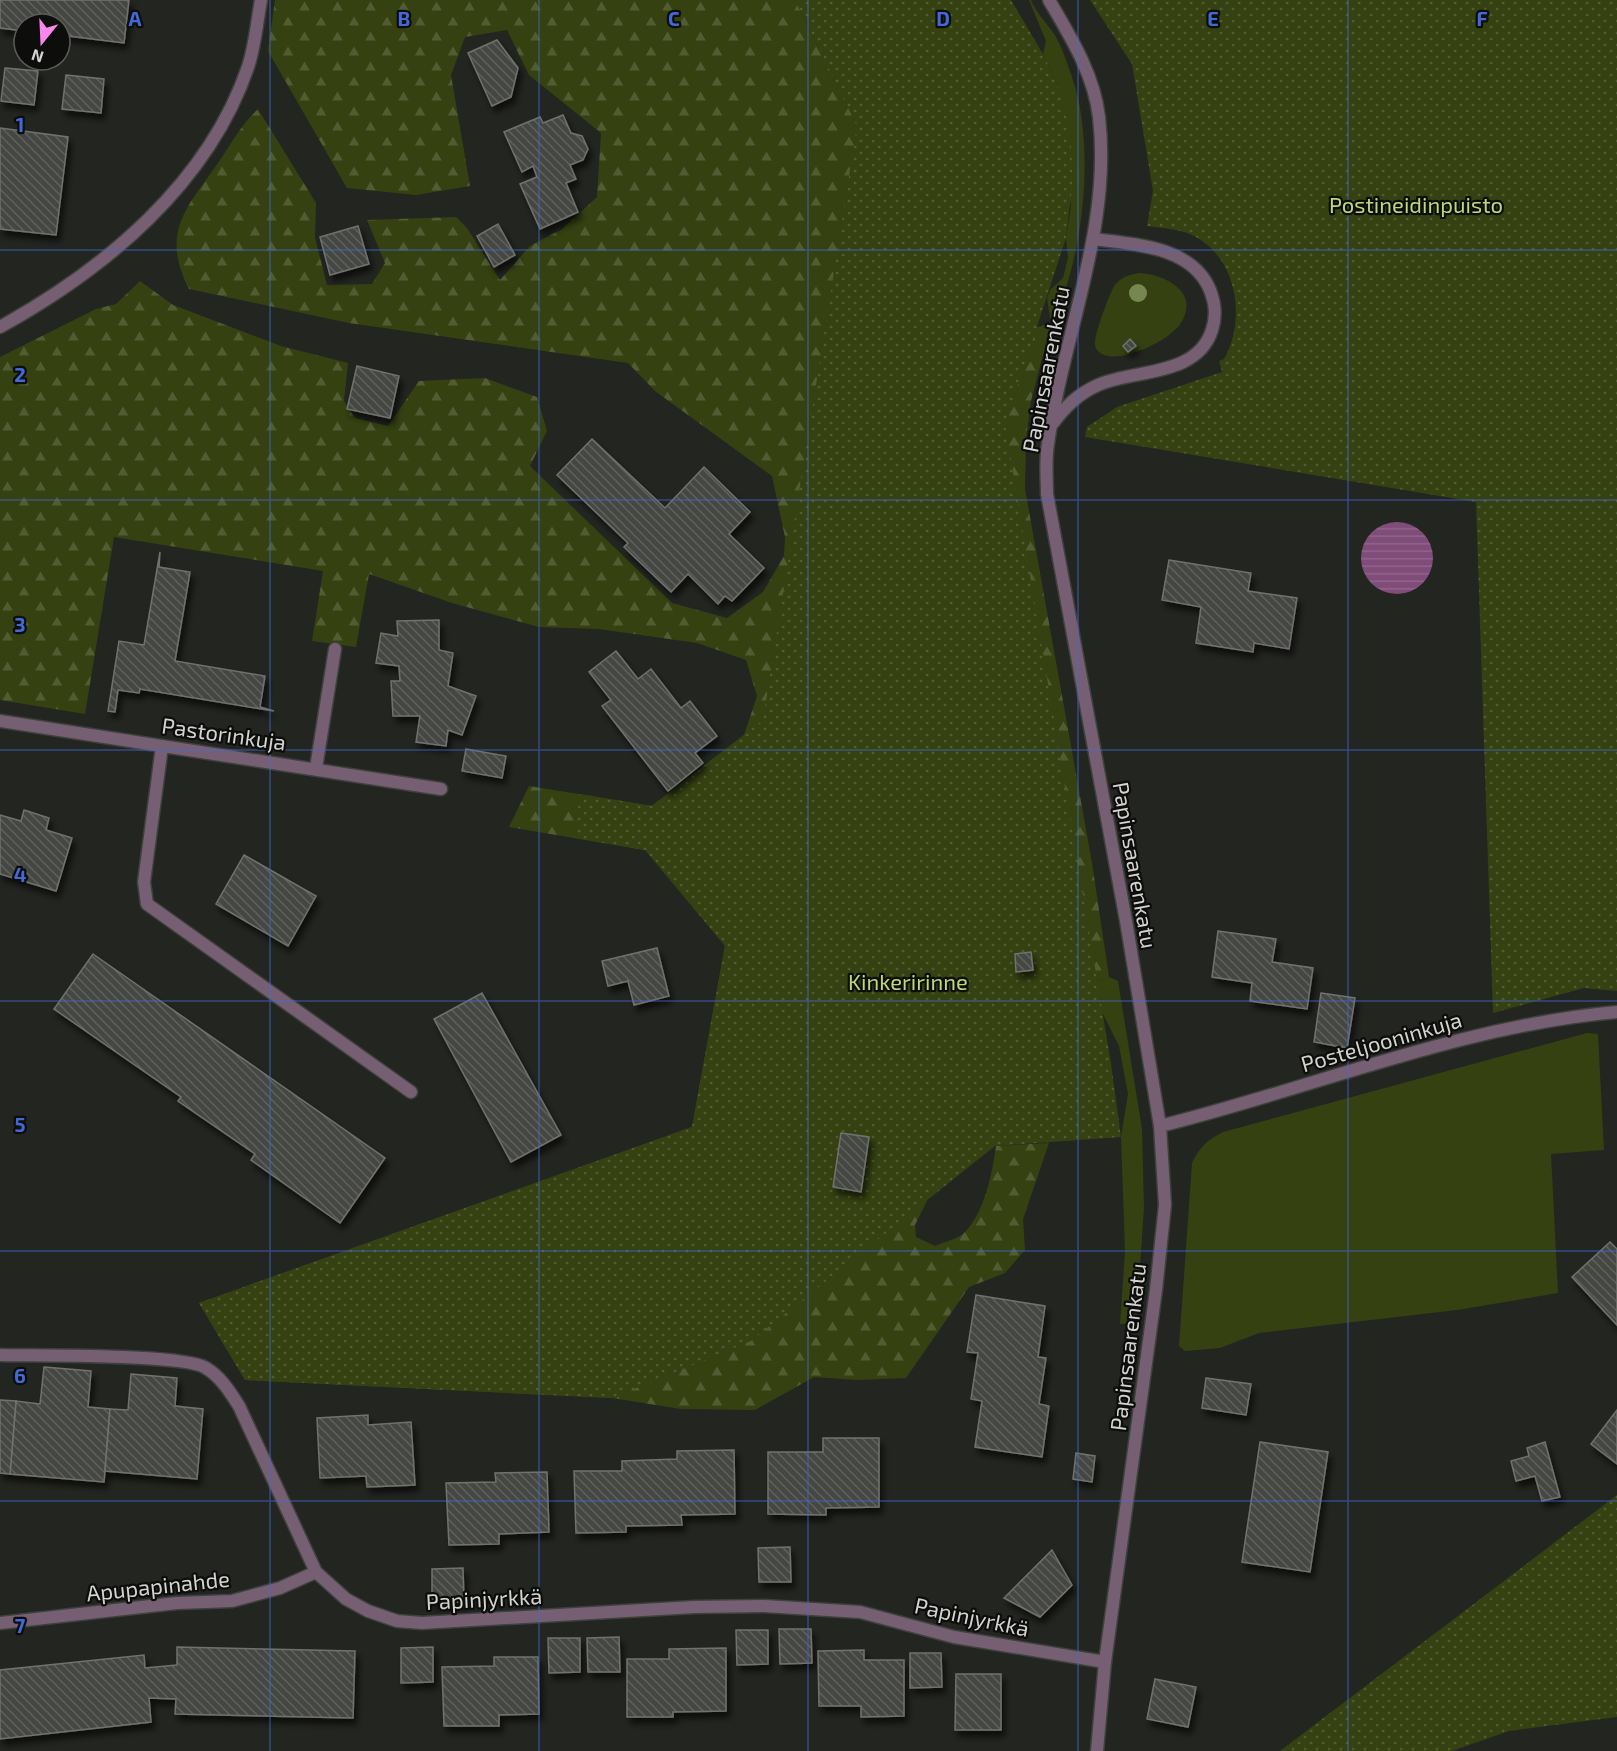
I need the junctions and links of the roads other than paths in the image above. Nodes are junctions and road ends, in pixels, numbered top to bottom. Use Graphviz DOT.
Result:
graph roads {
  1 [pos="261,0"];
  2 [pos="1049,0"];
  3 [pos="1094,239"];
  4 [pos="0,327"];
  5 [pos="1051,426"];
  6 [pos="335,649"];
  7 [pos="0,721"];
  8 [pos="162,746"];
  9 [pos="316,768"];
  10 [pos="441,789"];
  11 [pos="1617,1012"];
  12 [pos="411,1092"];
  13 [pos="1160,1126"];
  14 [pos="0,1355"];
  15 [pos="316,1572"];
  16 [pos="0,1623"];
  17 [pos="1105,1662"];
  18 [pos="1097,1751"];
  1 -- 4 [label="street"];
  2 -- 3 [label="street, Papinsaarenkatu"];
  3 -- 5 [label="street, Papinsaarenkatu"];
  3 -- 5 [label="street"];
  5 -- 13 [label="street, Papinsaarenkatu"];
  6 -- 9 [label="street"];
  7 -- 8 [label="street, Pastorinkuja"];
  8 -- 9 [label="street, Pastorinkuja"];
  8 -- 12 [label="street"];
  9 -- 10 [label="street, Pastorinkuja"];
  11 -- 13 [label="street, Posteljooninkuja"];
  13 -- 17 [label="street, Papinsaarenkatu"];
  14 -- 15 [label="street, Papinjyrkkä"];
  15 -- 16 [label="street, Apupapinahde"];
  15 -- 17 [label="street, Papinjyrkkä"];
  17 -- 18 [label="street, Papinsaarenkatu"];
}
